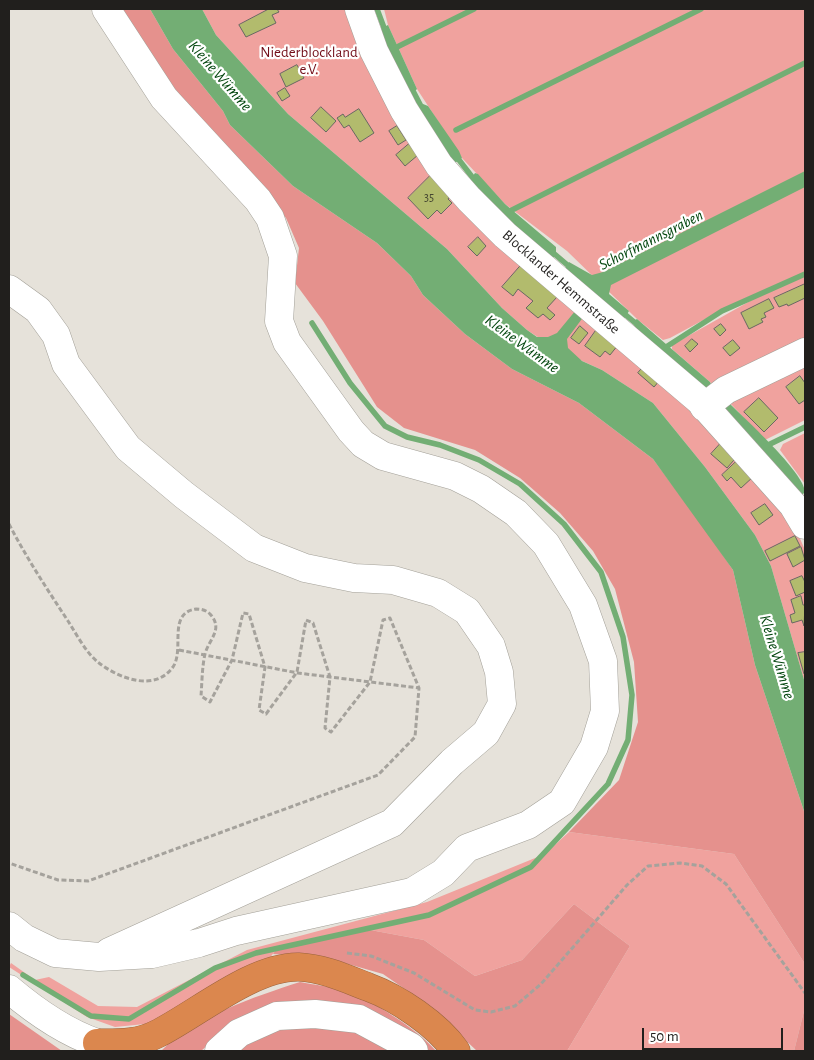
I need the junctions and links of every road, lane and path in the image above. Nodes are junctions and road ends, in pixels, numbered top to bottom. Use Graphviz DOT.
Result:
graph roads {
  1 [pos="106,9"];
  2 [pos="359,9"];
  3 [pos="9,289"];
  4 [pos="805,352"];
  5 [pos="704,407"];
  6 [pos="9,524"];
  7 [pos="805,525"];
  8 [pos="179,650"];
  9 [pos="205,654"];
  10 [pos="232,660"];
  11 [pos="265,667"];
  12 [pos="297,672"];
  13 [pos="330,677"];
  14 [pos="370,682"];
  15 [pos="419,688"];
  16 [pos="9,863"];
  17 [pos="10,932"];
  18 [pos="345,953"];
  19 [pos="99,957"];
  20 [pos="9,989"];
  21 [pos="805,993"];
  22 [pos="100,1047"];
  23 [pos="219,1051"];
  24 [pos="414,1051"];
  25 [pos="456,1051"];
  1 -- 19 [label="street"];
  2 -- 5 [label="street, Blocklander Hemmstraße"];
  3 -- 19 [label="street"];
  4 -- 5 [label="street"];
  5 -- 7 [label="street, Blocklander Hemmstraße"];
  6 -- 8 [label="path"];
  8 -- 9 [label="path"];
  8 -- 9 [label="path"];
  9 -- 10 [label="path"];
  9 -- 10 [label="path"];
  10 -- 11 [label="path"];
  10 -- 11 [label="path"];
  11 -- 12 [label="path"];
  11 -- 12 [label="path"];
  12 -- 13 [label="path"];
  12 -- 13 [label="path"];
  13 -- 14 [label="path"];
  13 -- 14 [label="path"];
  14 -- 15 [label="path"];
  14 -- 15 [label="path"];
  15 -- 16 [label="path"];
  17 -- 19 [label="street"];
  18 -- 21 [label="path"];
  20 -- 22 [label="street"];
  22 -- 25 [label="highway"];
  23 -- 24 [label="street"];
}
